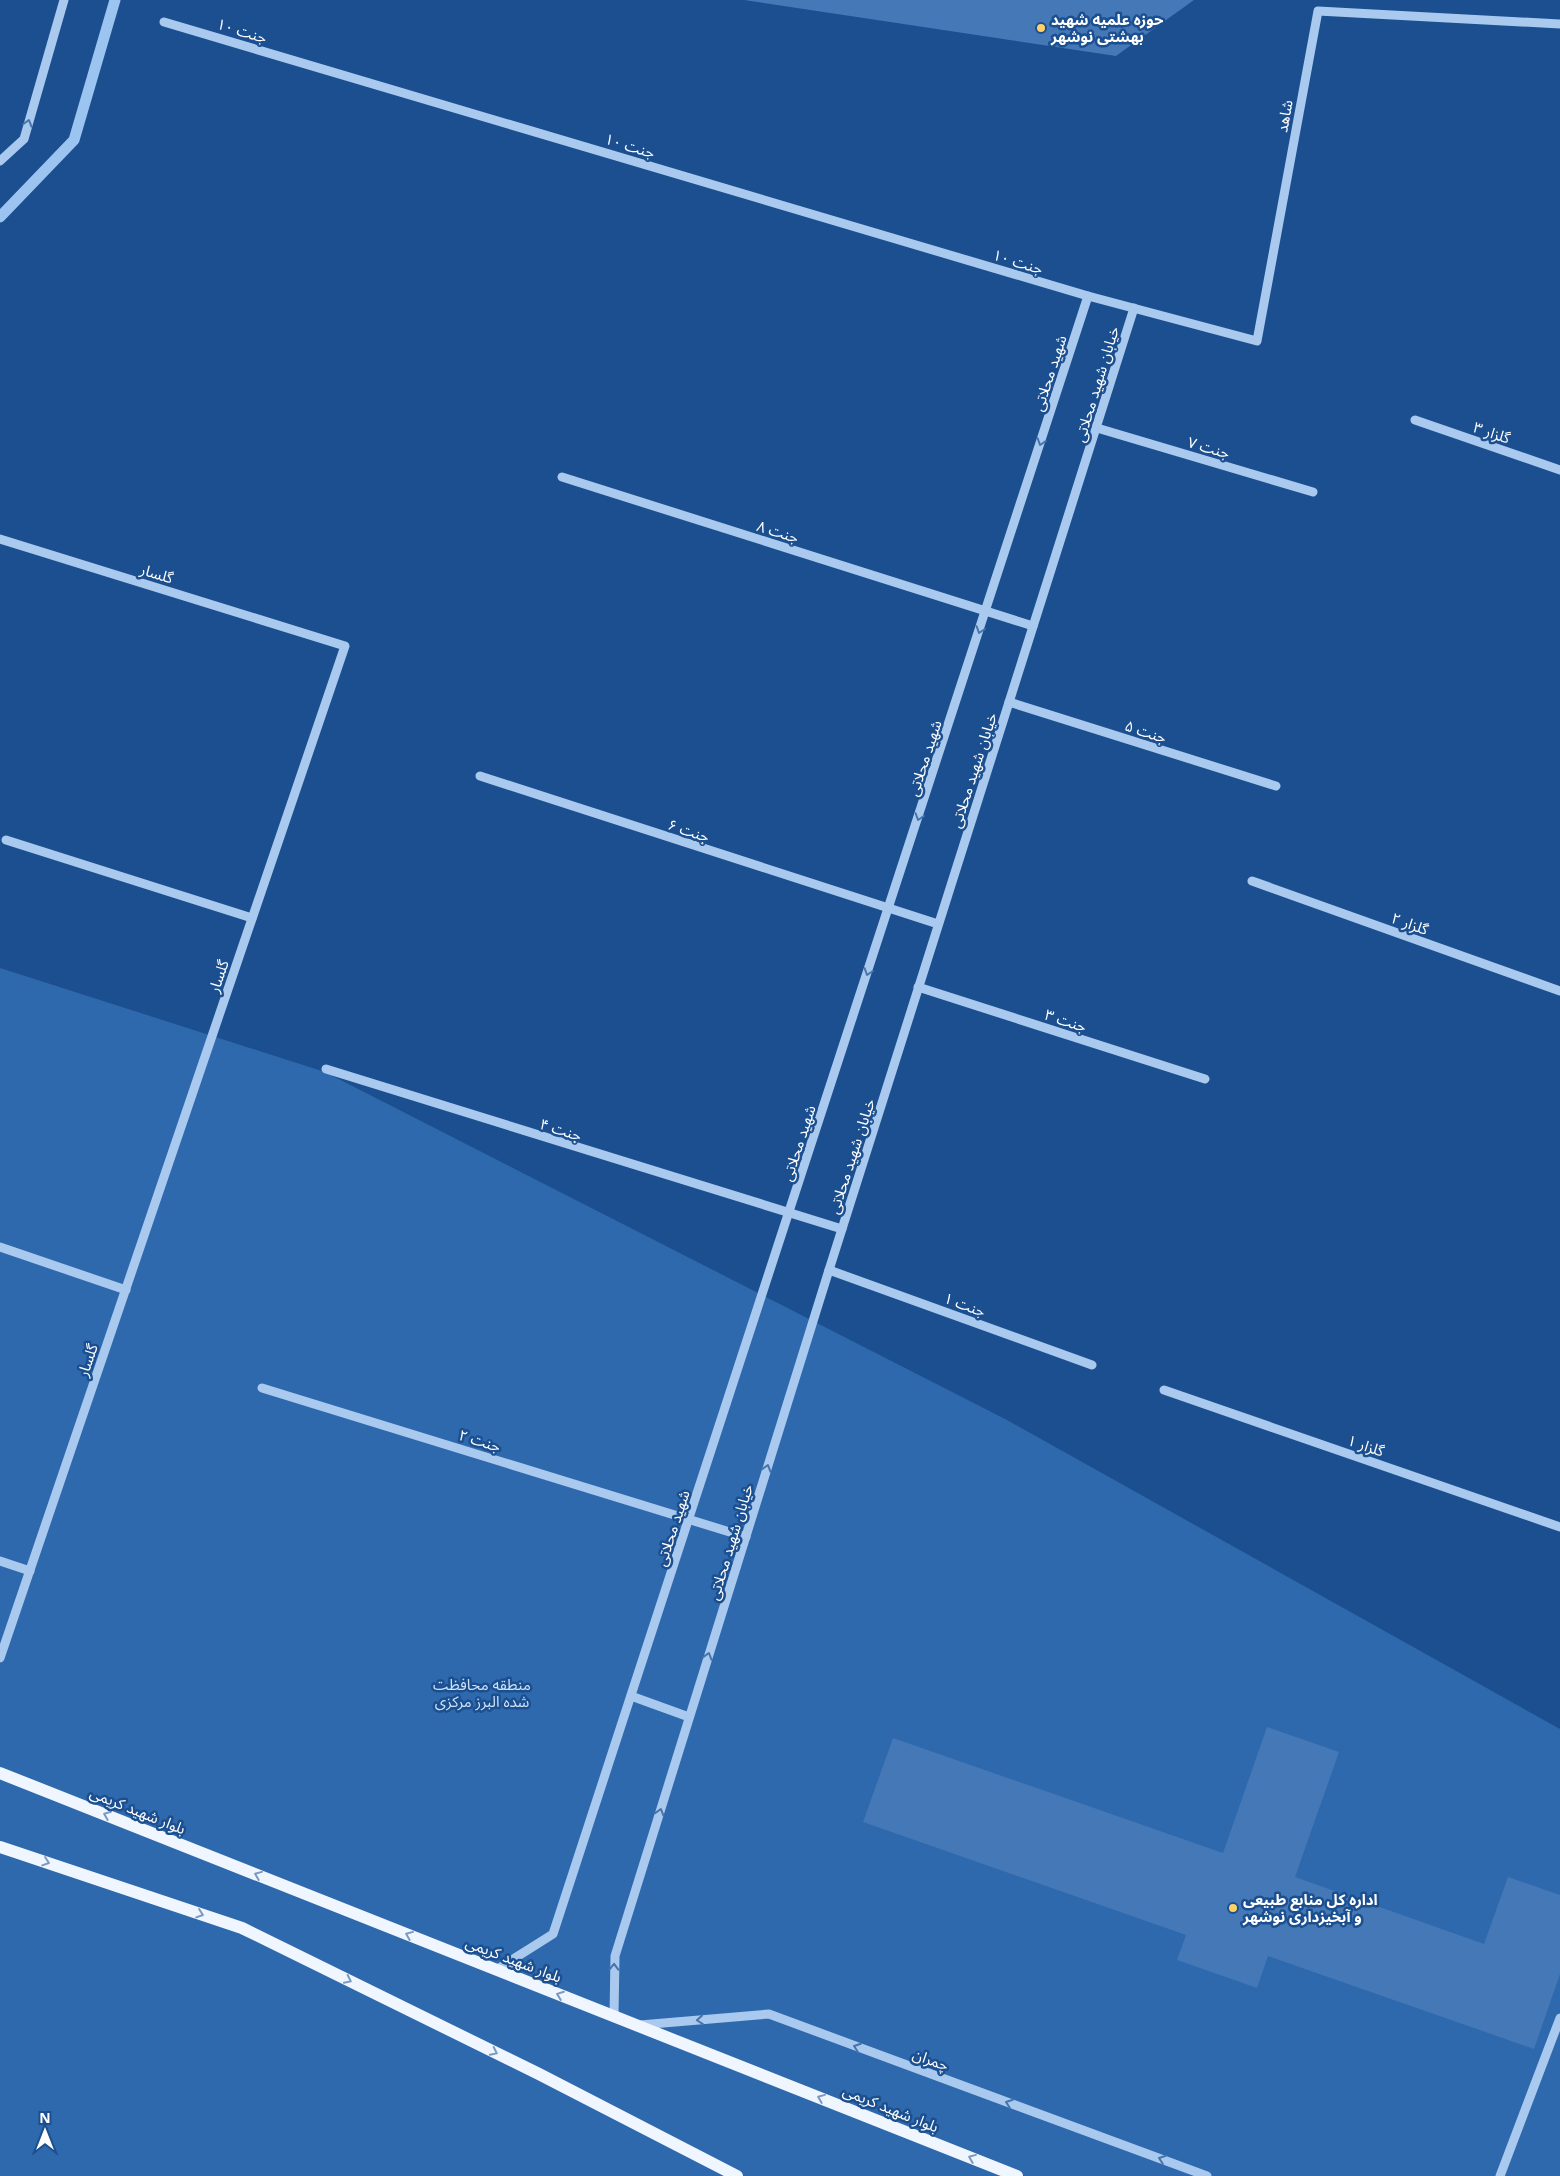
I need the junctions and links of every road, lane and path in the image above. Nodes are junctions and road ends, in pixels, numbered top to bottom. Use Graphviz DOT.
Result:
graph roads {
  1 [pos="64,0"];
  2 [pos="164,22"];
  3 [pos="1560,24"];
  4 [pos="0,161"];
  5 [pos="1088,296"];
  6 [pos="1134,308"];
  7 [pos="1415,420"];
  8 [pos="1097,428"];
  9 [pos="1560,470"];
  10 [pos="562,477"];
  11 [pos="1313,492"];
  12 [pos="0,540"];
  13 [pos="986,610"];
  14 [pos="1033,626"];
  15 [pos="1009,702"];
  16 [pos="480,776"];
  17 [pos="1276,786"];
  18 [pos="6,840"];
  19 [pos="1252,881"];
  20 [pos="889,909"];
  21 [pos="252,918"];
  22 [pos="938,924"];
  23 [pos="918,987"];
  24 [pos="1560,991"];
  25 [pos="326,1069"];
  26 [pos="1205,1079"];
  27 [pos="788,1214"];
  28 [pos="842,1230"];
  29 [pos="0,1247"];
  30 [pos="828,1270"];
  31 [pos="126,1290"];
  32 [pos="1092,1365"];
  33 [pos="262,1388"];
  34 [pos="1164,1390"];
  35 [pos="689,1519"];
  36 [pos="1560,1527"];
  37 [pos="746,1538"];
  38 [pos="0,1561"];
  39 [pos="30,1571"];
  40 [pos="0,1658"];
  41 [pos="631,1696"];
  42 [pos="689,1717"];
  43 [pos="0,1773"];
  44 [pos="0,1847"];
  45 [pos="496,1970"];
  46 [pos="614,2016"];
  47 [pos="1560,2018"];
  48 [pos="638,2025"];
  49 [pos="737,2176"];
  50 [pos="1017,2176"];
  51 [pos="1207,2176"];
  52 [pos="1500,2176"];
  4 -- 1 [label="street, one-way"];
  2 -- 5 [label="street, جنت ۱۰"];
  3 -- 6 [label="street, شاهد"];
  5 -- 6 [label="street, جنت ۱۰"];
  5 -- 13 [label="street, شهید محلاتی, one-way"];
  6 -- 8 [label="street, خیابان شهید محلاتی"];
  7 -- 9 [label="street, گلزار ۳"];
  8 -- 11 [label="street, جنت ۷"];
  8 -- 14 [label="street, خیابان شهید محلاتی"];
  10 -- 13 [label="street, جنت ۸"];
  12 -- 21 [label="street, گلسار"];
  13 -- 14 [label="street, جنت ۸"];
  13 -- 20 [label="street, شهید محلاتی, one-way"];
  14 -- 15 [label="street, خیابان شهید محلاتی"];
  15 -- 17 [label="street, جنت ۵"];
  15 -- 22 [label="street, خیابان شهید محلاتی"];
  16 -- 20 [label="street, جنت ۶"];
  18 -- 21 [label="street"];
  19 -- 24 [label="street, گلزار ۲"];
  20 -- 22 [label="street, جنت ۶"];
  20 -- 27 [label="street, شهید محلاتی, one-way"];
  21 -- 31 [label="street, گلسار"];
  22 -- 23 [label="street, خیابان شهید محلاتی"];
  23 -- 26 [label="street, جنت ۳"];
  23 -- 28 [label="street, خیابان شهید محلاتی"];
  25 -- 27 [label="street, جنت ۴"];
  27 -- 28 [label="street, جنت ۴"];
  27 -- 35 [label="street, شهید محلاتی"];
  28 -- 30 [label="street, خیابان شهید محلاتی"];
  29 -- 31 [label="street"];
  30 -- 32 [label="street, جنت ۱"];
  37 -- 30 [label="street, خیابان شهید محلاتی, one-way"];
  31 -- 39 [label="street, گلسار"];
  33 -- 35 [label="street, جنت ۲"];
  34 -- 36 [label="street, گلزار ۱"];
  35 -- 37 [label="street, جنت ۲"];
  35 -- 41 [label="street, شهید محلاتی"];
  42 -- 37 [label="street, خیابان شهید محلاتی, one-way"];
  38 -- 39 [label="street"];
  39 -- 40 [label="street, گلسار"];
  41 -- 42 [label="street"];
  41 -- 45 [label="street, شهید محلاتی"];
  46 -- 42 [label="street, خیابان شهید محلاتی, one-way"];
  45 -- 43 [label="main road, بلوار شهید کریمی, one-way"];
  44 -- 49 [label="main road, one-way"];
  46 -- 45 [label="main road, بلوار شهید کریمی, one-way"];
  46 -- 48 [label="main road, بلوار شهید کریمی"];
  47 -- 52 [label="street"];
  50 -- 48 [label="main road, بلوار شهید کریمی, one-way"];
  51 -- 48 [label="street, چمران, one-way"];
}
